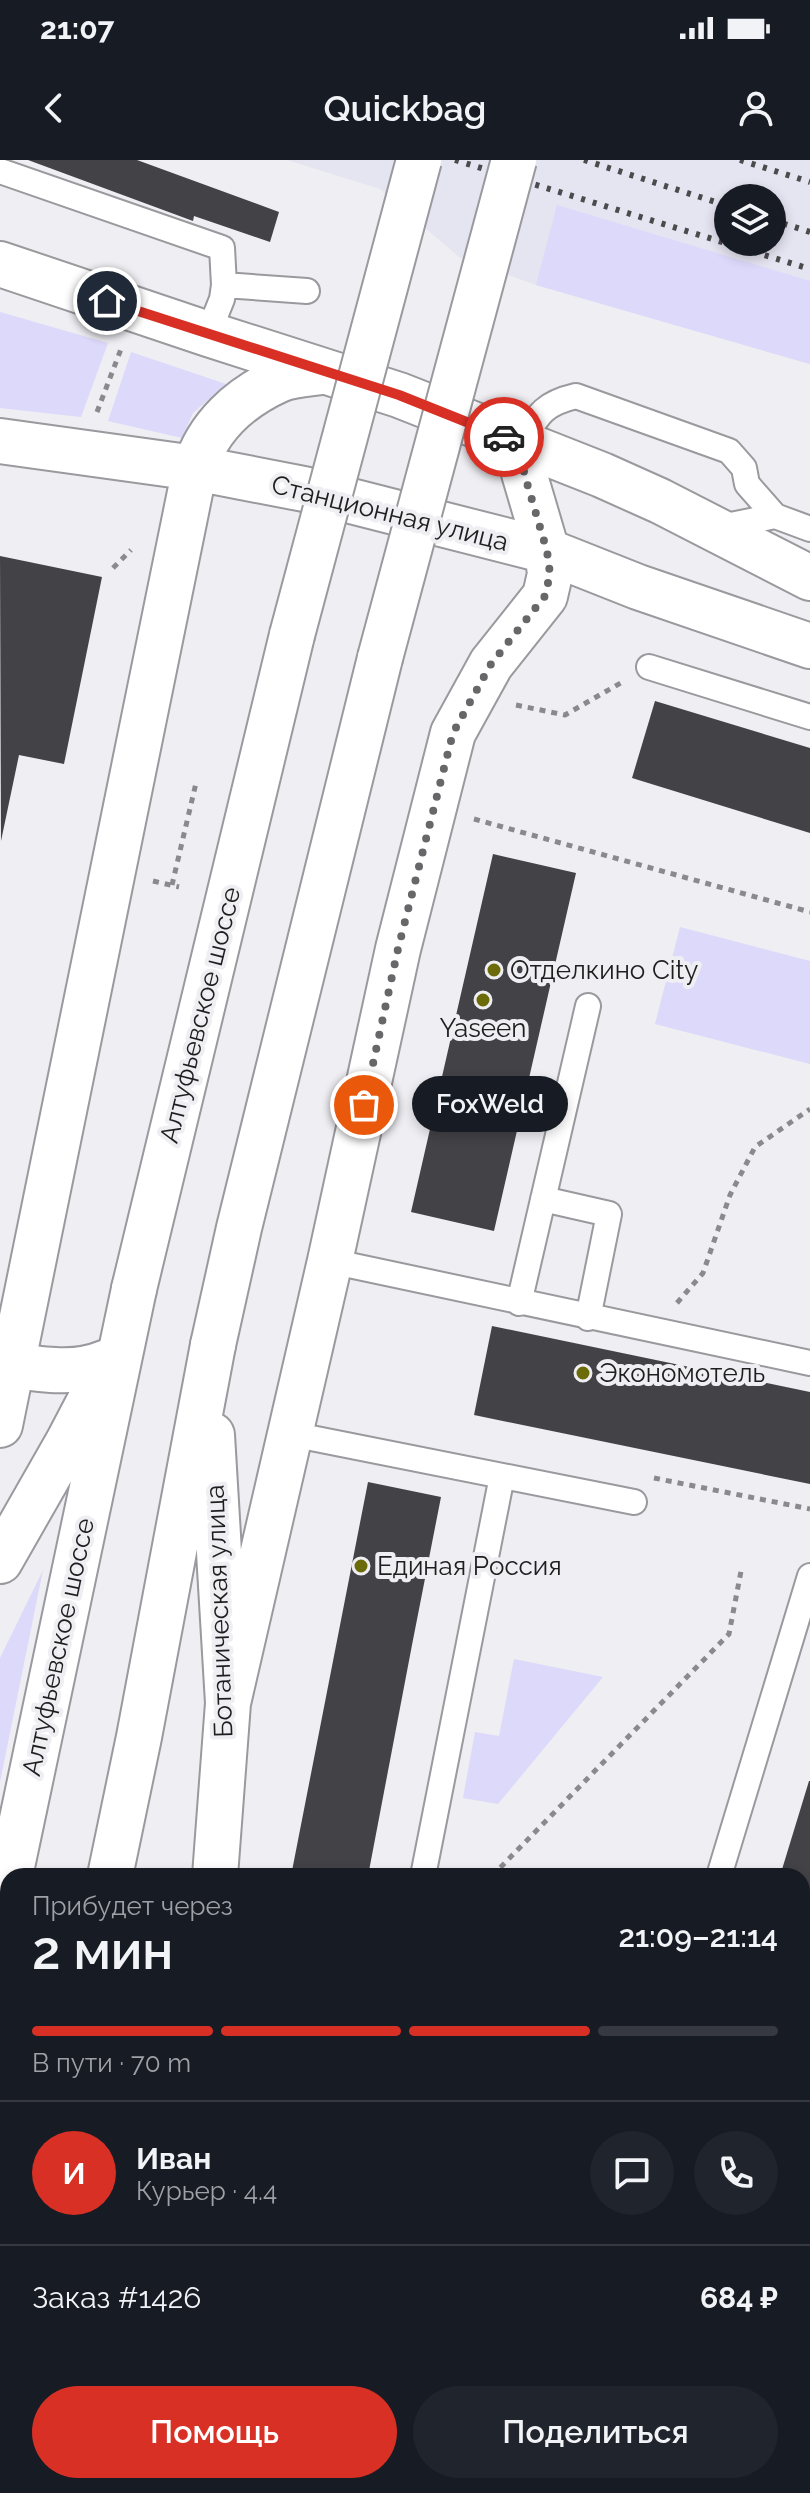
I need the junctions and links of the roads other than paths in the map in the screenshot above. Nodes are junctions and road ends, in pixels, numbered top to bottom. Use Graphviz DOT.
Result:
graph roads {
  1 [pos="419,160"];
  2 [pos="514,160"];
  3 [pos="0,171"];
  4 [pos="0,264"];
  5 [pos="224,285"];
  6 [pos="307,291"];
  7 [pos="208,334"];
  8 [pos="322,372"];
  9 [pos="0,441"];
  10 [pos="522,444"];
  11 [pos="195,468"];
  12 [pos="775,516"];
  13 [pos="711,528"];
  14 [pos="810,529"];
  15 [pos="547,551"];
  16 [pos="810,578"];
  17 [pos="810,646"];
  18 [pos="649,667"];
  19 [pos="810,717"];
  20 [pos="588,1006"];
  21 [pos="543,1199"];
  22 [pos="330,1261"];
  23 [pos="134,1289"];
  24 [pos="519,1303"];
  25 [pos="588,1318"];
  26 [pos="213,1345"];
  27 [pos="107,1362"];
  28 [pos="810,1363"];
  29 [pos="7,1365"];
  30 [pos="0,1425"];
  31 [pos="291,1434"];
  32 [pos="502,1476"];
  33 [pos="634,1502"];
  34 [pos="219,1557"];
  35 [pos="0,1561"];
  36 [pos="810,1576"];
  37 [pos="228,1703"];
  38 [pos="139,1737"];
  39 [pos="12,1868"];
  40 [pos="112,1868"];
  41 [pos="216,1868"];
  42 [pos="425,1868"];
  43 [pos="721,1868"];
  1 -- 23 [label="main road, Алтуфьевское шоссе, bridge"];
  2 -- 26 [label="main road, bridge"];
  3 -- 5 [label="lane"];
  4 -- 7 [label="main road"];
  5 -- 6 [label="lane"];
  5 -- 7 [label="lane"];
  7 -- 8 [label="main road"];
  8 -- 10 [label="main road"];
  8 -- 11 [label="main road"];
  9 -- 11 [label="main road, Станционная улица"];
  10 -- 12 [label="lane"];
  10 -- 13 [label="main road"];
  10 -- 15 [label="main road"];
  11 -- 15 [label="main road, Станционная улица"];
  11 -- 29 [label="main road"];
  12 -- 13 [label="lane"];
  12 -- 14 [label="lane"];
  13 -- 16 [label="main road"];
  15 -- 17 [label="main road, Станционная улица"];
  15 -- 22 [label="main road"];
  18 -- 19 [label="lane"];
  20 -- 21 [label="lane"];
  21 -- 24 [label="lane"];
  21 -- 25 [label="lane"];
  22 -- 24 [label="lane"];
  22 -- 31 [label="main road"];
  23 -- 27 [label="main road"];
  23 -- 39 [label="main road, Алтуфьевское шоссе"];
  24 -- 25 [label="lane"];
  25 -- 28 [label="lane"];
  26 -- 34 [label="main road, Ботаническая улица"];
  26 -- 38 [label="main road"];
  27 -- 29 [label="main road"];
  27 -- 35 [label="main road"];
  29 -- 30 [label="main road"];
  31 -- 32 [label="lane"];
  31 -- 34 [label="main road"];
  31 -- 37 [label="main road"];
  32 -- 33 [label="lane"];
  32 -- 42 [label="lane"];
  34 -- 37 [label="main road, Ботаническая улица"];
  34 -- 38 [label="main road"];
  36 -- 43 [label="lane"];
  37 -- 41 [label="main road, Ботаническая улица"];
  38 -- 40 [label="main road"];
}
